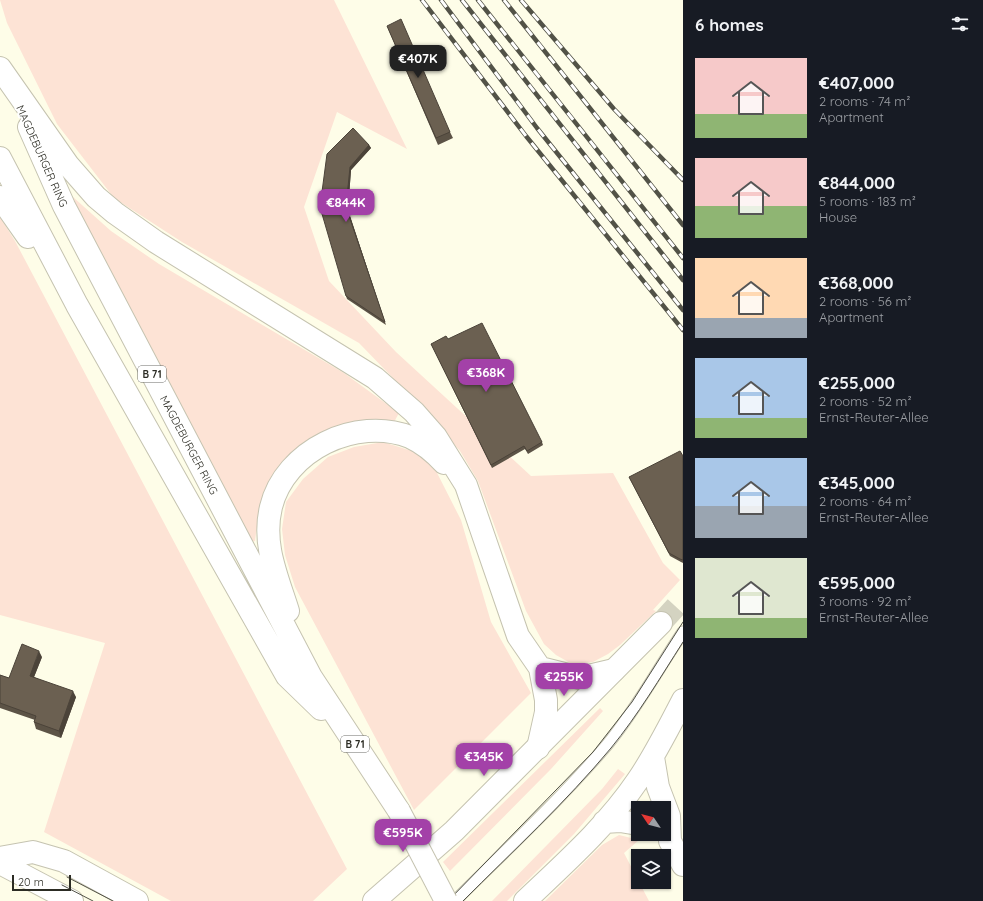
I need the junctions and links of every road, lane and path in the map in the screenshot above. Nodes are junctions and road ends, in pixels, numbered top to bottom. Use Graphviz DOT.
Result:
graph roads {
  1 [pos="0,67"];
  2 [pos="0,158"];
  3 [pos="0,197"];
  4 [pos="77,305"];
  5 [pos="466,485"];
  6 [pos="661,623"];
  7 [pos="683,632"];
  8 [pos="540,668"];
  9 [pos="614,670"];
  10 [pos="311,677"];
  11 [pos="683,700"];
  12 [pos="538,748"];
  13 [pos="653,757"];
  14 [pos="663,801"];
  15 [pos="394,817"];
  16 [pos="604,822"];
  17 [pos="631,823"];
  18 [pos="665,841"];
  19 [pos="0,858"];
  20 [pos="0,863"];
  21 [pos="683,865"];
  22 [pos="72,901"];
  23 [pos="137,901"];
  24 [pos="374,901"];
  25 [pos="429,901"];
  26 [pos="446,901"];
  27 [pos="455,901"];
  28 [pos="525,901"];
  1 -- 5 [label="main road"];
  1 -- 10 [label="main road, MAGDEBURGER RING / B 71"];
  2 -- 4 [label="main road, B 71"];
  3 -- 4 [label="main road"];
  4 -- 15 [label="main road, B 71"];
  5 -- 8 [label="main road"];
  5 -- 10 [label="main road"];
  6 -- 9 [label="main road"];
  7 -- 27 [label="lane"];
  8 -- 9 [label="main road"];
  8 -- 12 [label="main road"];
  9 -- 12 [label="main road"];
  10 -- 15 [label="main road, MAGDEBURGER RING / B 71"];
  11 -- 13 [label="main road"];
  12 -- 24 [label="main road"];
  13 -- 14 [label="main road"];
  13 -- 16 [label="main road"];
  15 -- 25 [label="main road"];
  15 -- 26 [label="main road, bridge"];
  16 -- 17 [label="main road"];
  16 -- 28 [label="main road"];
  18 -- 21 [label="main road"];
  19 -- 23 [label="main road"];
  20 -- 22 [label="main road"];
}
